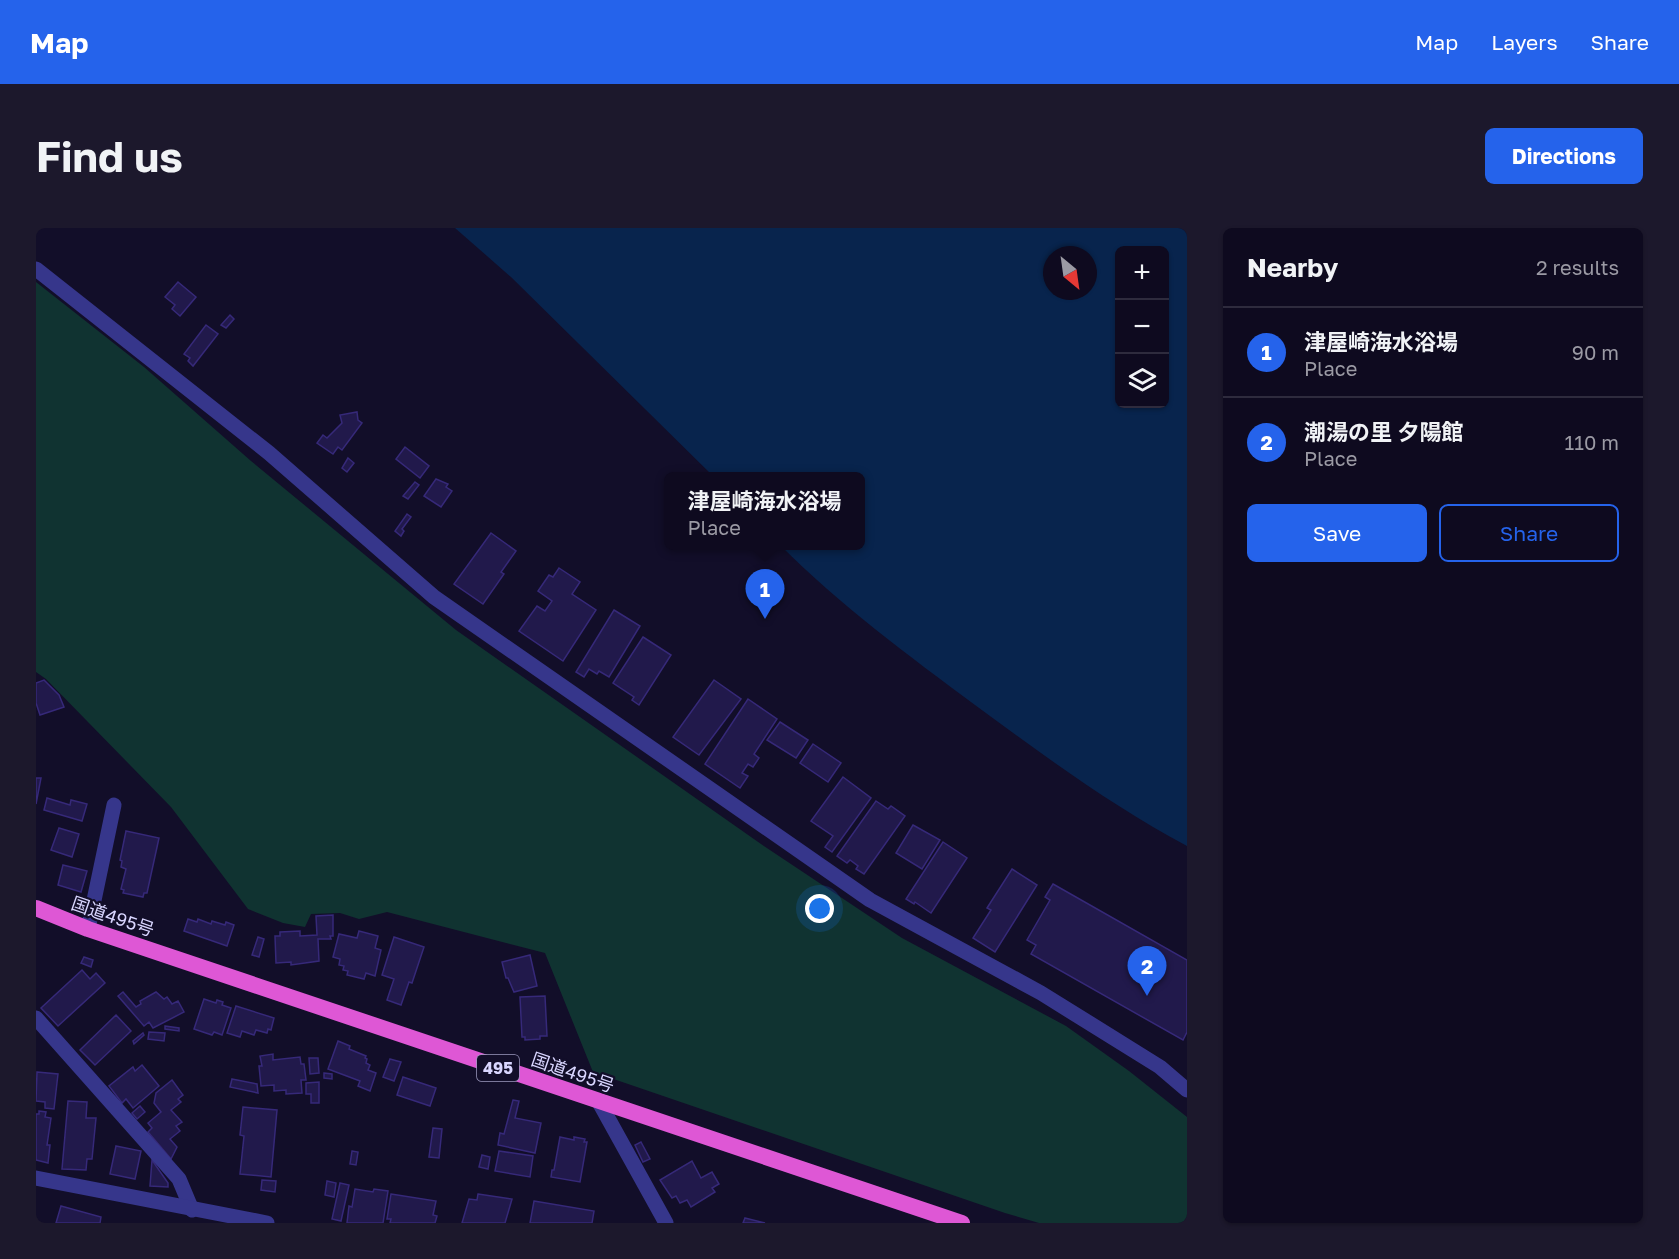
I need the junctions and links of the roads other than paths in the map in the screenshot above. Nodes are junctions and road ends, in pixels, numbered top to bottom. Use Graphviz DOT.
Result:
graph roads {
  1 [pos="36,269"];
  2 [pos="114,805"];
  3 [pos="36,908"];
  4 [pos="88,929"];
  5 [pos="36,1018"];
  6 [pos="1187,1090"];
  7 [pos="599,1102"];
  8 [pos="36,1178"];
  9 [pos="192,1210"];
  10 [pos="220,1219"];
  11 [pos="267,1223"];
  12 [pos="666,1223"];
  13 [pos="962,1223"];
  1 -- 6 [label="street"];
  2 -- 4 [label="street"];
  3 -- 4 [label="highway, 国道495号 / 495"];
  4 -- 7 [label="highway, 国道495号 / 495"];
  5 -- 9 [label="street"];
  7 -- 12 [label="street"];
  7 -- 13 [label="highway, 国道495号 / 495"];
  8 -- 9 [label="street"];
  9 -- 10 [label="street"];
  10 -- 11 [label="street"];
}
